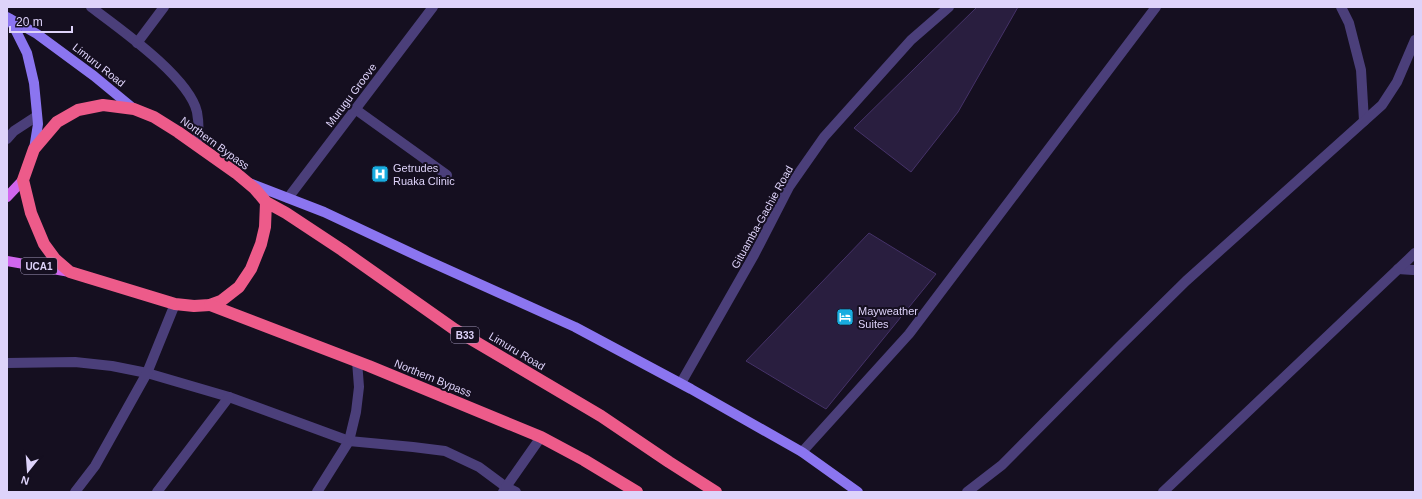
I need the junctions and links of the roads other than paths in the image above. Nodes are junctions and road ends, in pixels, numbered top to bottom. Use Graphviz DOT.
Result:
graph roads {
  1 [pos="91,7"];
  2 [pos="164,7"];
  3 [pos="433,7"];
  4 [pos="949,7"];
  5 [pos="1156,7"];
  6 [pos="1341,7"];
  7 [pos="8,18"];
  8 [pos="1415,40"];
  9 [pos="137,43"];
  10 [pos="134,108"];
  11 [pos="356,109"];
  12 [pos="37,116"];
  13 [pos="1364,121"];
  14 [pos="7,139"];
  15 [pos="197,145"];
  16 [pos="34,149"];
  17 [pos="447,175"];
  18 [pos="23,180"];
  19 [pos="246,182"];
  20 [pos="7,197"];
  21 [pos="288,198"];
  22 [pos="266,202"];
  23 [pos="1415,253"];
  24 [pos="7,260"];
  25 [pos="1398,268"];
  26 [pos="1415,270"];
  27 [pos="70,272"];
  28 [pos="176,304"];
  29 [pos="210,305"];
  30 [pos="357,361"];
  31 [pos="7,362"];
  32 [pos="147,373"];
  33 [pos="681,384"];
  34 [pos="229,397"];
  35 [pos="541,437"];
  36 [pos="349,441"];
  37 [pos="802,452"];
  38 [pos="505,490"];
  39 [pos="75,492"];
  40 [pos="157,492"];
  41 [pos="317,492"];
  42 [pos="516,492"];
  43 [pos="637,492"];
  44 [pos="716,492"];
  45 [pos="858,492"];
  46 [pos="967,492"];
  47 [pos="1163,492"];
  1 -- 9 [label="street"];
  2 -- 9 [label="street"];
  3 -- 11 [label="street, Murugu Groove"];
  4 -- 33 [label="street, Gituamba-Gachie Road"];
  5 -- 37 [label="street"];
  6 -- 13 [label="street"];
  7 -- 10 [label="street, Limuru Road"];
  7 -- 12 [label="street, Northern Bypass"];
  8 -- 13 [label="street"];
  9 -- 15 [label="street"];
  10 -- 15 [label="highway, Northern Bypass"];
  10 -- 16 [label="highway, Northern Bypass"];
  11 -- 17 [label="street"];
  11 -- 21 [label="street, Murugu Groove"];
  12 -- 14 [label="street"];
  12 -- 16 [label="street, Northern Bypass"];
  13 -- 46 [label="street"];
  15 -- 19 [label="highway, Northern Bypass"];
  16 -- 18 [label="highway, Northern Bypass"];
  18 -- 20 [label="main road, Northern Bypass"];
  18 -- 27 [label="highway, Northern Bypass"];
  19 -- 21 [label="street"];
  19 -- 22 [label="highway, Northern Bypass"];
  21 -- 33 [label="street"];
  22 -- 29 [label="highway, Northern Bypass"];
  22 -- 44 [label="highway, Limuru Road / B33"];
  23 -- 25 [label="street"];
  24 -- 27 [label="main road, Northern Bypass / UCA1"];
  25 -- 26 [label="street"];
  25 -- 47 [label="street"];
  27 -- 28 [label="highway, Northern Bypass"];
  28 -- 29 [label="highway, Northern Bypass"];
  28 -- 32 [label="street"];
  29 -- 30 [label="highway, Northern Bypass"];
  30 -- 35 [label="highway, Northern Bypass"];
  30 -- 36 [label="street"];
  31 -- 32 [label="street"];
  32 -- 34 [label="street"];
  32 -- 39 [label="street"];
  33 -- 37 [label="street"];
  34 -- 36 [label="street"];
  34 -- 40 [label="street"];
  35 -- 38 [label="street"];
  35 -- 43 [label="highway, Northern Bypass"];
  36 -- 38 [label="street"];
  36 -- 41 [label="street"];
  37 -- 45 [label="street"];
  38 -- 42 [label="street"];
}
